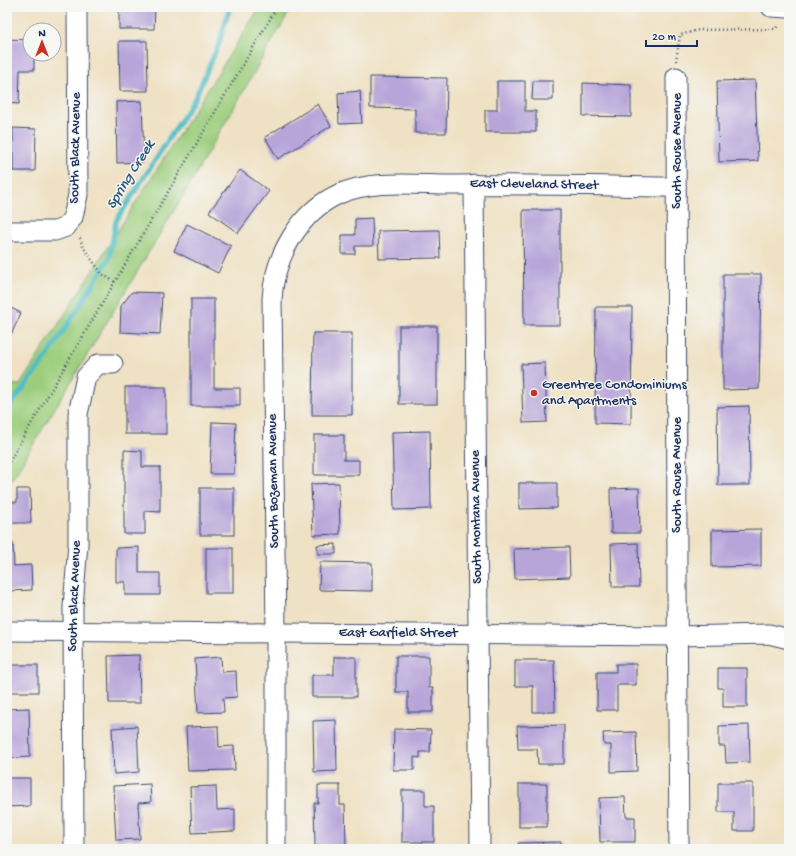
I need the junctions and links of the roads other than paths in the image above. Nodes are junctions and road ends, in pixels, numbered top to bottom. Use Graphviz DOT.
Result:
graph roads {
  1 [pos="77,7"];
  2 [pos="771,7"];
  3 [pos="789,8"];
  4 [pos="676,78"];
  5 [pos="474,184"];
  6 [pos="392,185"];
  7 [pos="676,187"];
  8 [pos="7,231"];
  9 [pos="113,364"];
  10 [pos="7,631"];
  11 [pos="73,631"];
  12 [pos="276,632"];
  13 [pos="478,633"];
  14 [pos="677,636"];
  15 [pos="789,639"];
  16 [pos="74,849"];
  17 [pos="276,849"];
  18 [pos="480,849"];
  19 [pos="679,849"];
  1 -- 8 [label="street, South Black Avenue"];
  2 -- 3 [label="street"];
  4 -- 7 [label="street, South Rouse Avenue"];
  5 -- 6 [label="street, East Cleveland Street"];
  5 -- 7 [label="street, East Cleveland Street"];
  5 -- 13 [label="street, South Montana Avenue"];
  6 -- 12 [label="street, South Bozeman Avenue"];
  7 -- 14 [label="street, South Rouse Avenue"];
  9 -- 11 [label="street, South Black Avenue"];
  10 -- 11 [label="street, East Garfield Street"];
  11 -- 12 [label="street, East Garfield Street"];
  11 -- 16 [label="street, South Black Avenue"];
  12 -- 13 [label="street, East Garfield Street"];
  12 -- 17 [label="street, South Bozeman Avenue"];
  13 -- 14 [label="street, East Garfield Street"];
  13 -- 18 [label="street, South Montana Avenue"];
  14 -- 15 [label="street, East Garfield Street"];
  14 -- 19 [label="street, South Rouse Avenue"];
}
